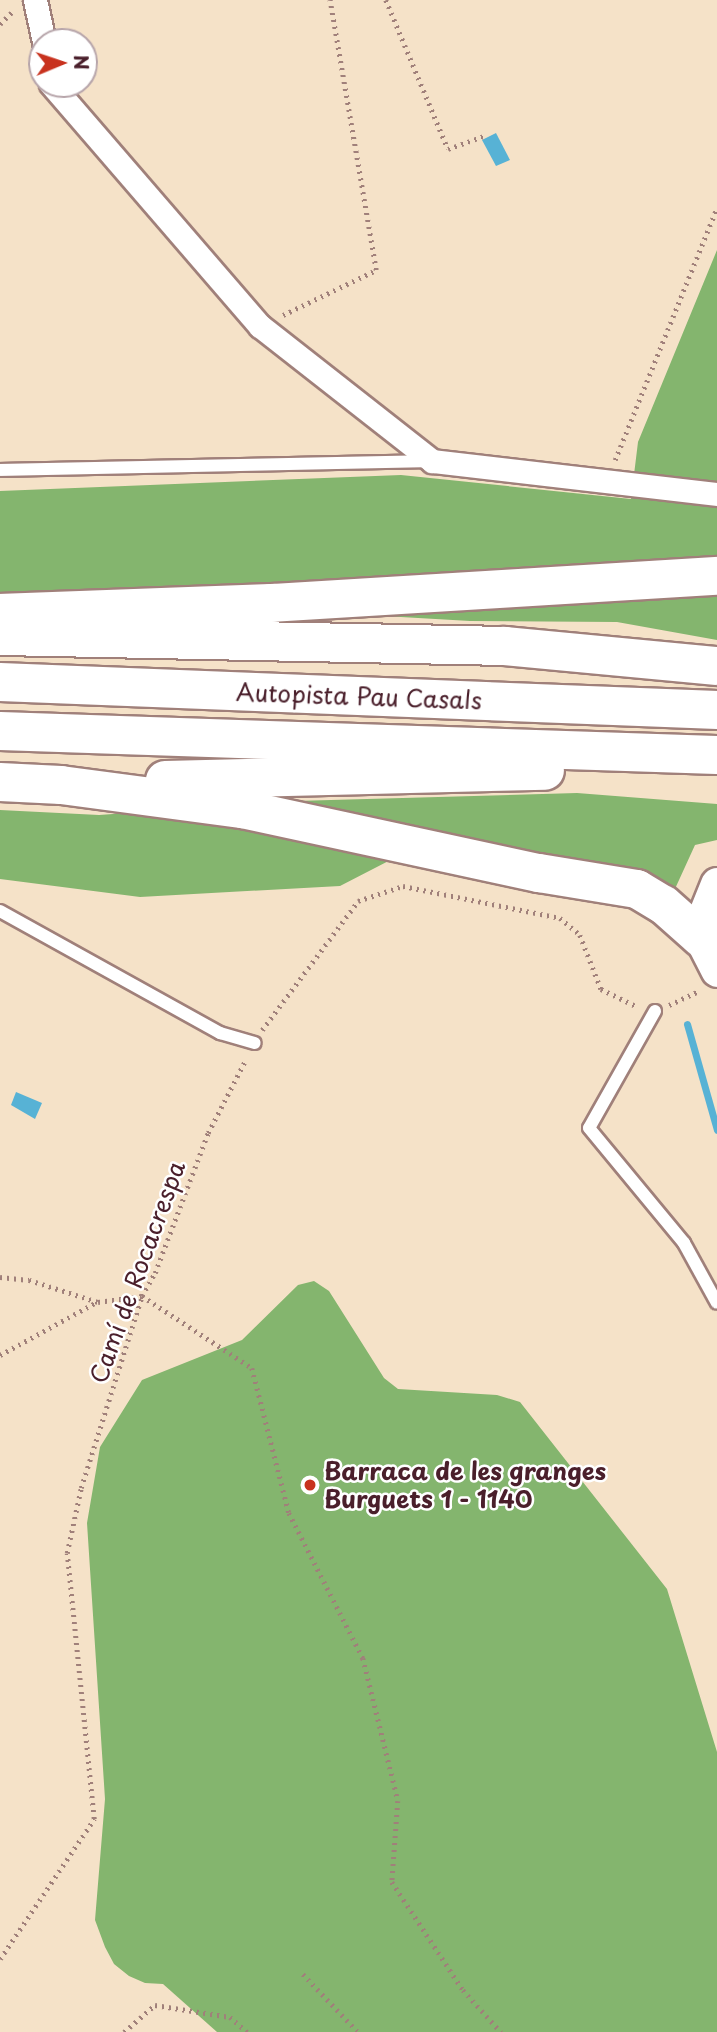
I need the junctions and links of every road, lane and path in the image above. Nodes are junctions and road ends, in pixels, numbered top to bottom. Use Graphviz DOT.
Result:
graph roads {
  1 [pos="35,0"];
  2 [pos="330,0"];
  3 [pos="386,0"];
  4 [pos="41,28"];
  5 [pos="63,98"];
  6 [pos="484,136"];
  7 [pos="717,208"];
  8 [pos="260,326"];
  9 [pos="432,461"];
  10 [pos="0,470"];
  11 [pos="605,485"];
  12 [pos="717,494"];
  13 [pos="717,576"];
  14 [pos="0,613"];
  15 [pos="0,636"];
  16 [pos="717,666"];
  17 [pos="0,682"];
  18 [pos="717,710"];
  19 [pos="0,731"];
  20 [pos="717,755"];
  21 [pos="717,776"];
  22 [pos="0,782"];
  23 [pos="61,785"];
  24 [pos="717,884"];
  25 [pos="0,911"];
  26 [pos="709,954"];
  27 [pos="601,989"];
  28 [pos="654,1011"];
  29 [pos="255,1043"];
  30 [pos="0,1277"];
  31 [pos="142,1296"];
  32 [pos="98,1302"];
  33 [pos="717,1303"];
  34 [pos="0,1355"];
  35 [pos="0,1959"];
  36 [pos="303,1974"];
  37 [pos="124,2032"];
  38 [pos="247,2032"];
  39 [pos="358,2032"];
  40 [pos="501,2032"];
  1 -- 4 [label="street"];
  2 -- 8 [label="path"];
  3 -- 6 [label="path"];
  5 -- 8 [label="street"];
  7 -- 11 [label="path"];
  8 -- 9 [label="street"];
  9 -- 10 [label="lane"];
  9 -- 11 [label="street"];
  11 -- 12 [label="street"];
  13 -- 14 [label="highway"];
  15 -- 16 [label="highway"];
  17 -- 18 [label="highway, Autopista Pau Casals"];
  19 -- 20 [label="highway, Autopista Pau Casals"];
  21 -- 23 [label="highway"];
  22 -- 23 [label="highway"];
  23 -- 26 [label="highway"];
  24 -- 26 [label="street"];
  25 -- 29 [label="lane"];
  27 -- 29 [label="path, Camí de Rocacrespa"];
  28 -- 33 [label="lane"];
  29 -- 31 [label="path, Camí de Rocacrespa"];
  30 -- 32 [label="path"];
  31 -- 32 [label="path"];
  31 -- 35 [label="path, Camí de Rocacrespa"];
  31 -- 40 [label="path"];
  32 -- 34 [label="path"];
  36 -- 39 [label="path"];
  37 -- 38 [label="path"];
}
